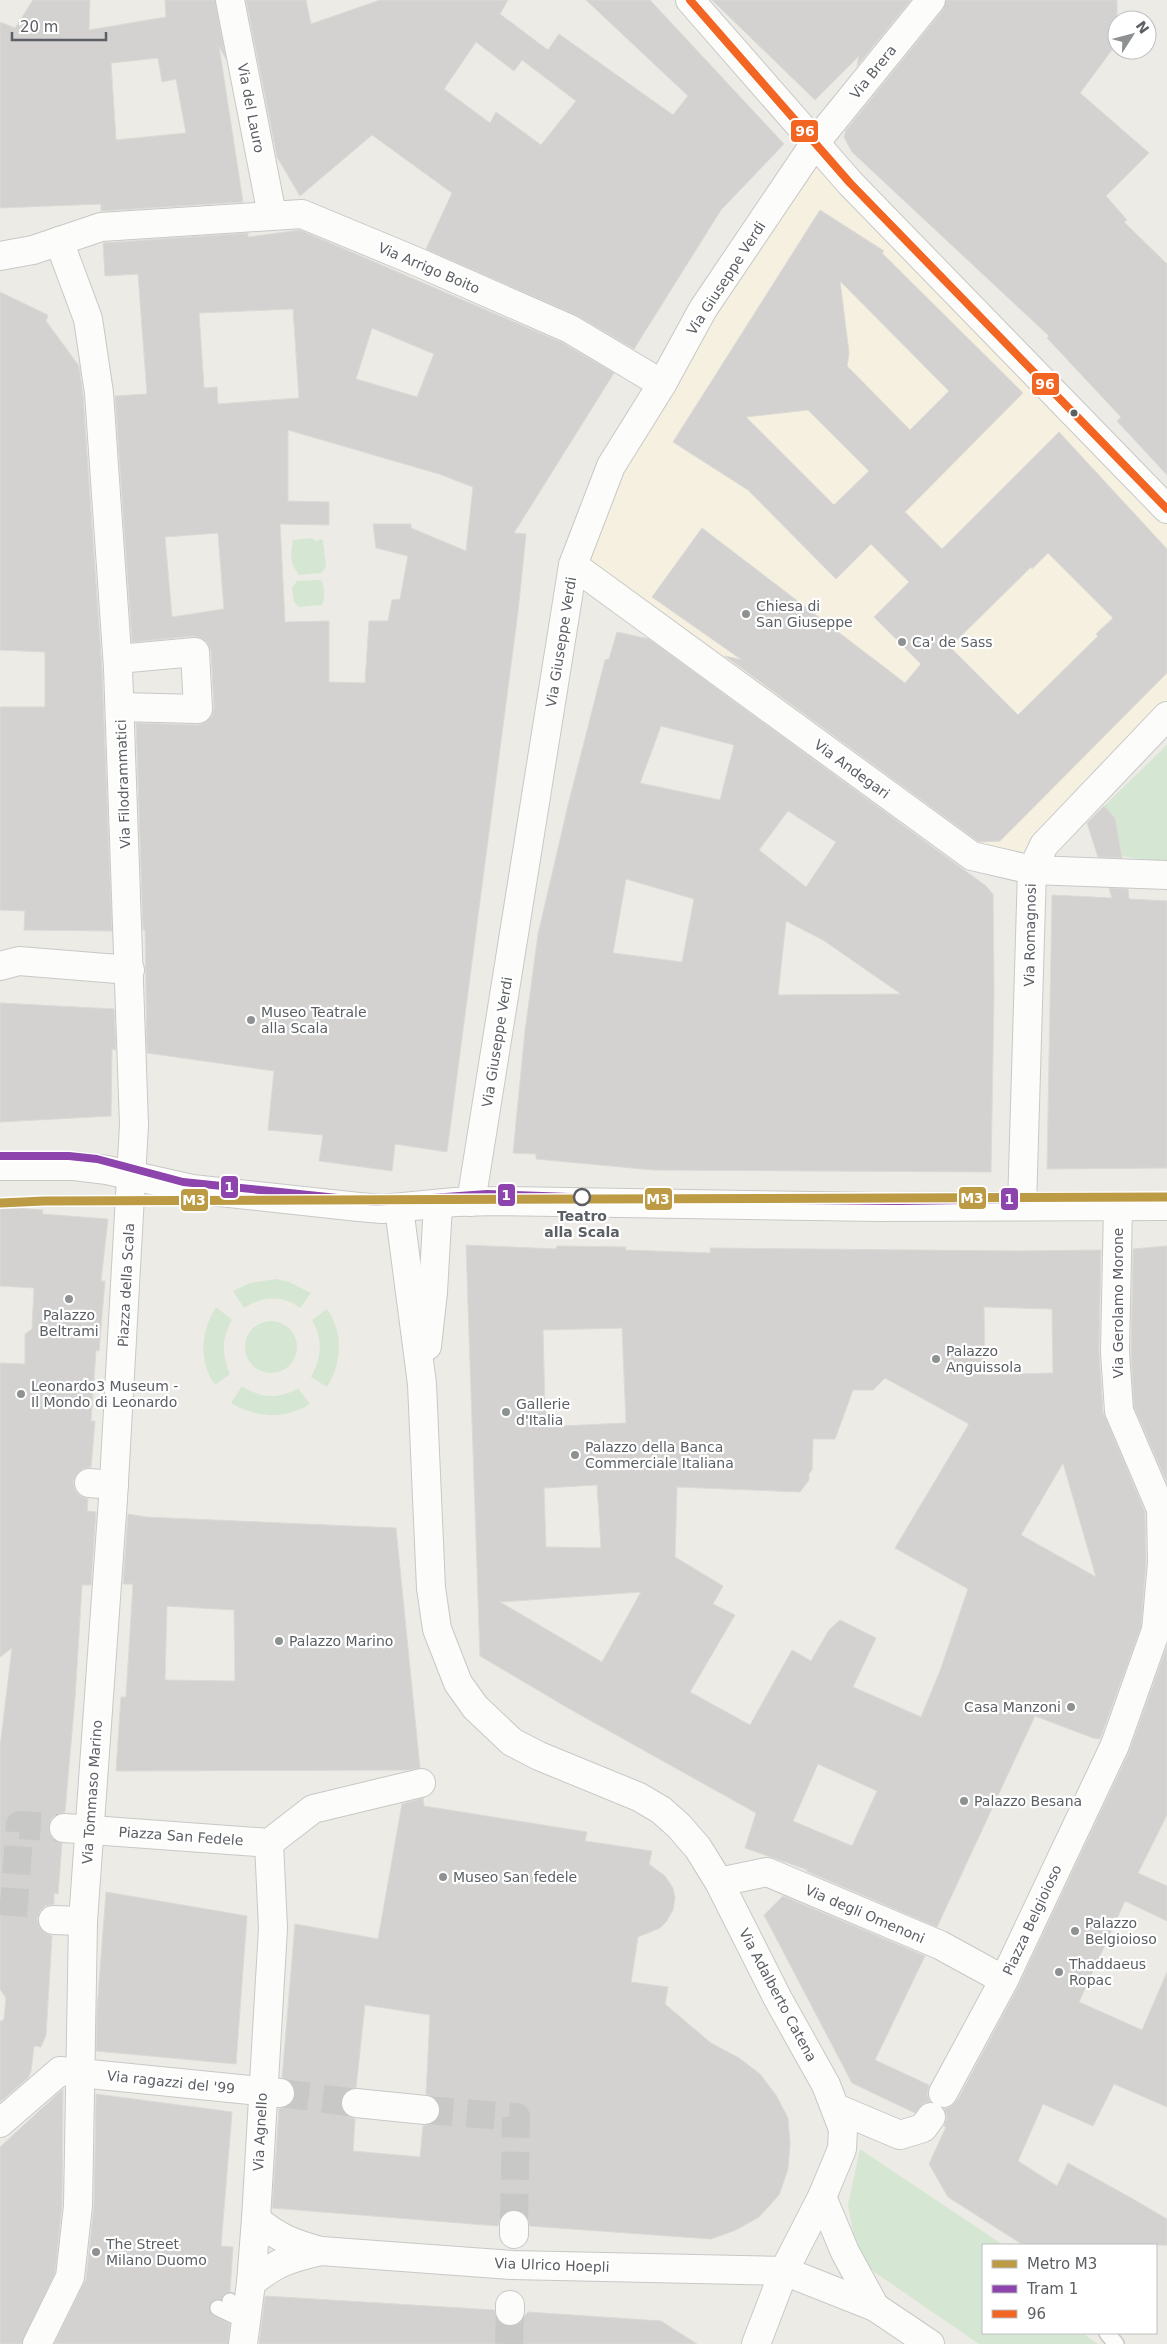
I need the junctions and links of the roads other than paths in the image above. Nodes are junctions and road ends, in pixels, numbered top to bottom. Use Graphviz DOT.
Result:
graph roads {
  1 [pos="230,0"];
  2 [pos="690,0"];
  3 [pos="931,0"];
  4 [pos="816,144"];
  5 [pos="272,216"];
  6 [pos="59,241"];
  7 [pos="0,256"];
  8 [pos="662,384"];
  9 [pos="1167,509"];
  10 [pos="573,565"];
  11 [pos="118,660"];
  12 [pos="120,707"];
  13 [pos="1167,716"];
  14 [pos="1032,870"];
  15 [pos="1167,875"];
  16 [pos="0,966"];
  17 [pos="130,970"];
  18 [pos="0,1166"];
  19 [pos="132,1176"];
  20 [pos="471,1202"];
  21 [pos="438,1205"];
  22 [pos="1022,1206"];
  23 [pos="1118,1206"];
  24 [pos="1167,1206"];
  25 [pos="399,1208"];
  26 [pos="422,1384"];
  27 [pos="112,1513"];
  28 [pos="1115,1745"];
  29 [pos="421,1783"];
  30 [pos="76,1829"];
  31 [pos="269,1843"];
  32 [pos="719,1882"];
  33 [pos="53,1920"];
  34 [pos="83,1921"];
  35 [pos="1004,1980"];
  36 [pos="79,2073"];
  37 [pos="272,2093"];
  38 [pos="943,2093"];
  39 [pos="356,2103"];
  40 [pos="836,2108"];
  41 [pos="425,2110"];
  42 [pos="931,2117"];
  43 [pos="0,2123"];
  44 [pos="822,2197"];
  45 [pos="256,2219"];
  46 [pos="321,2252"];
  47 [pos="784,2271"];
  48 [pos="251,2283"];
  49 [pos="875,2308"];
  50 [pos="234,2318"];
  51 [pos="1107,2334"];
  52 [pos="37,2344"];
  53 [pos="756,2344"];
  54 [pos="930,2344"];
  55 [pos="1116,2344"];
  1 -- 5 [label="street, Via del Lauro"];
  2 -- 4 [label="street"];
  3 -- 4 [label="street, Via Brera"];
  4 -- 8 [label="street, Via Giuseppe Verdi"];
  4 -- 9 [label="street"];
  5 -- 6 [label="street, Via Arrigo Boito"];
  5 -- 8 [label="street, Via Arrigo Boito"];
  6 -- 7 [label="street, Via Arrigo Boito"];
  6 -- 11 [label="street, Via Filodrammatici"];
  8 -- 10 [label="street, Via Giuseppe Verdi"];
  10 -- 14 [label="street, Via Andegari"];
  10 -- 20 [label="street, Via Giuseppe Verdi"];
  11 -- 12 [label="street, Via Filodrammatici"];
  11 -- 12 [label="street"];
  12 -- 17 [label="street, Via Filodrammatici"];
  13 -- 14 [label="street, Via Romagnosi"];
  14 -- 15 [label="street, Via Andegari"];
  14 -- 22 [label="street, Via Romagnosi"];
  16 -- 17 [label="street"];
  17 -- 19 [label="street, Via Filodrammatici"];
  18 -- 19 [label="street"];
  19 -- 25 [label="street"];
  19 -- 27 [label="street, Piazza della Scala"];
  20 -- 21 [label="street"];
  20 -- 22 [label="street"];
  21 -- 25 [label="street"];
  21 -- 26 [label="street"];
  22 -- 23 [label="street"];
  23 -- 24 [label="street"];
  23 -- 28 [label="street, Via Gerolamo Morone"];
  25 -- 26 [label="street"];
  26 -- 32 [label="street, Via Adalberto Catena"];
  27 -- 30 [label="street, Via Tommaso Marino"];
  28 -- 35 [label="street, Piazza Belgioioso"];
  29 -- 31 [label="street"];
  30 -- 31 [label="street, Piazza San Fedele"];
  30 -- 34 [label="street, Via Tommaso Marino"];
  31 -- 37 [label="street, Via Agnello"];
  32 -- 35 [label="street, Via degli Omenoni"];
  32 -- 40 [label="street, Via Adalberto Catena"];
  33 -- 34 [label="street"];
  34 -- 36 [label="street, Via Tommaso Marino"];
  35 -- 38 [label="street, Piazza Belgioioso"];
  36 -- 37 [label="street, Via ragazzi del '99"];
  36 -- 43 [label="street, Via ragazzi del '99"];
  36 -- 52 [label="street, Via Tommaso Marino"];
  37 -- 45 [label="street, Via Agnello"];
  39 -- 41 [label="street"];
  40 -- 42 [label="street"];
  40 -- 44 [label="street, Via Adalberto Catena"];
  44 -- 47 [label="street, Via Adalberto Catena"];
  44 -- 49 [label="street"];
  45 -- 46 [label="street, Via Ulrico Hoepli"];
  45 -- 48 [label="street, Via Agnello"];
  46 -- 47 [label="street, Via Ulrico Hoepli"];
  46 -- 48 [label="street, Via Ulrico Hoepli"];
  47 -- 49 [label="street"];
  47 -- 53 [label="street, Via Adalberto Catena"];
  48 -- 50 [label="street, Via Agnello"];
  49 -- 54 [label="street"];
  51 -- 55 [label="lane"];
}
